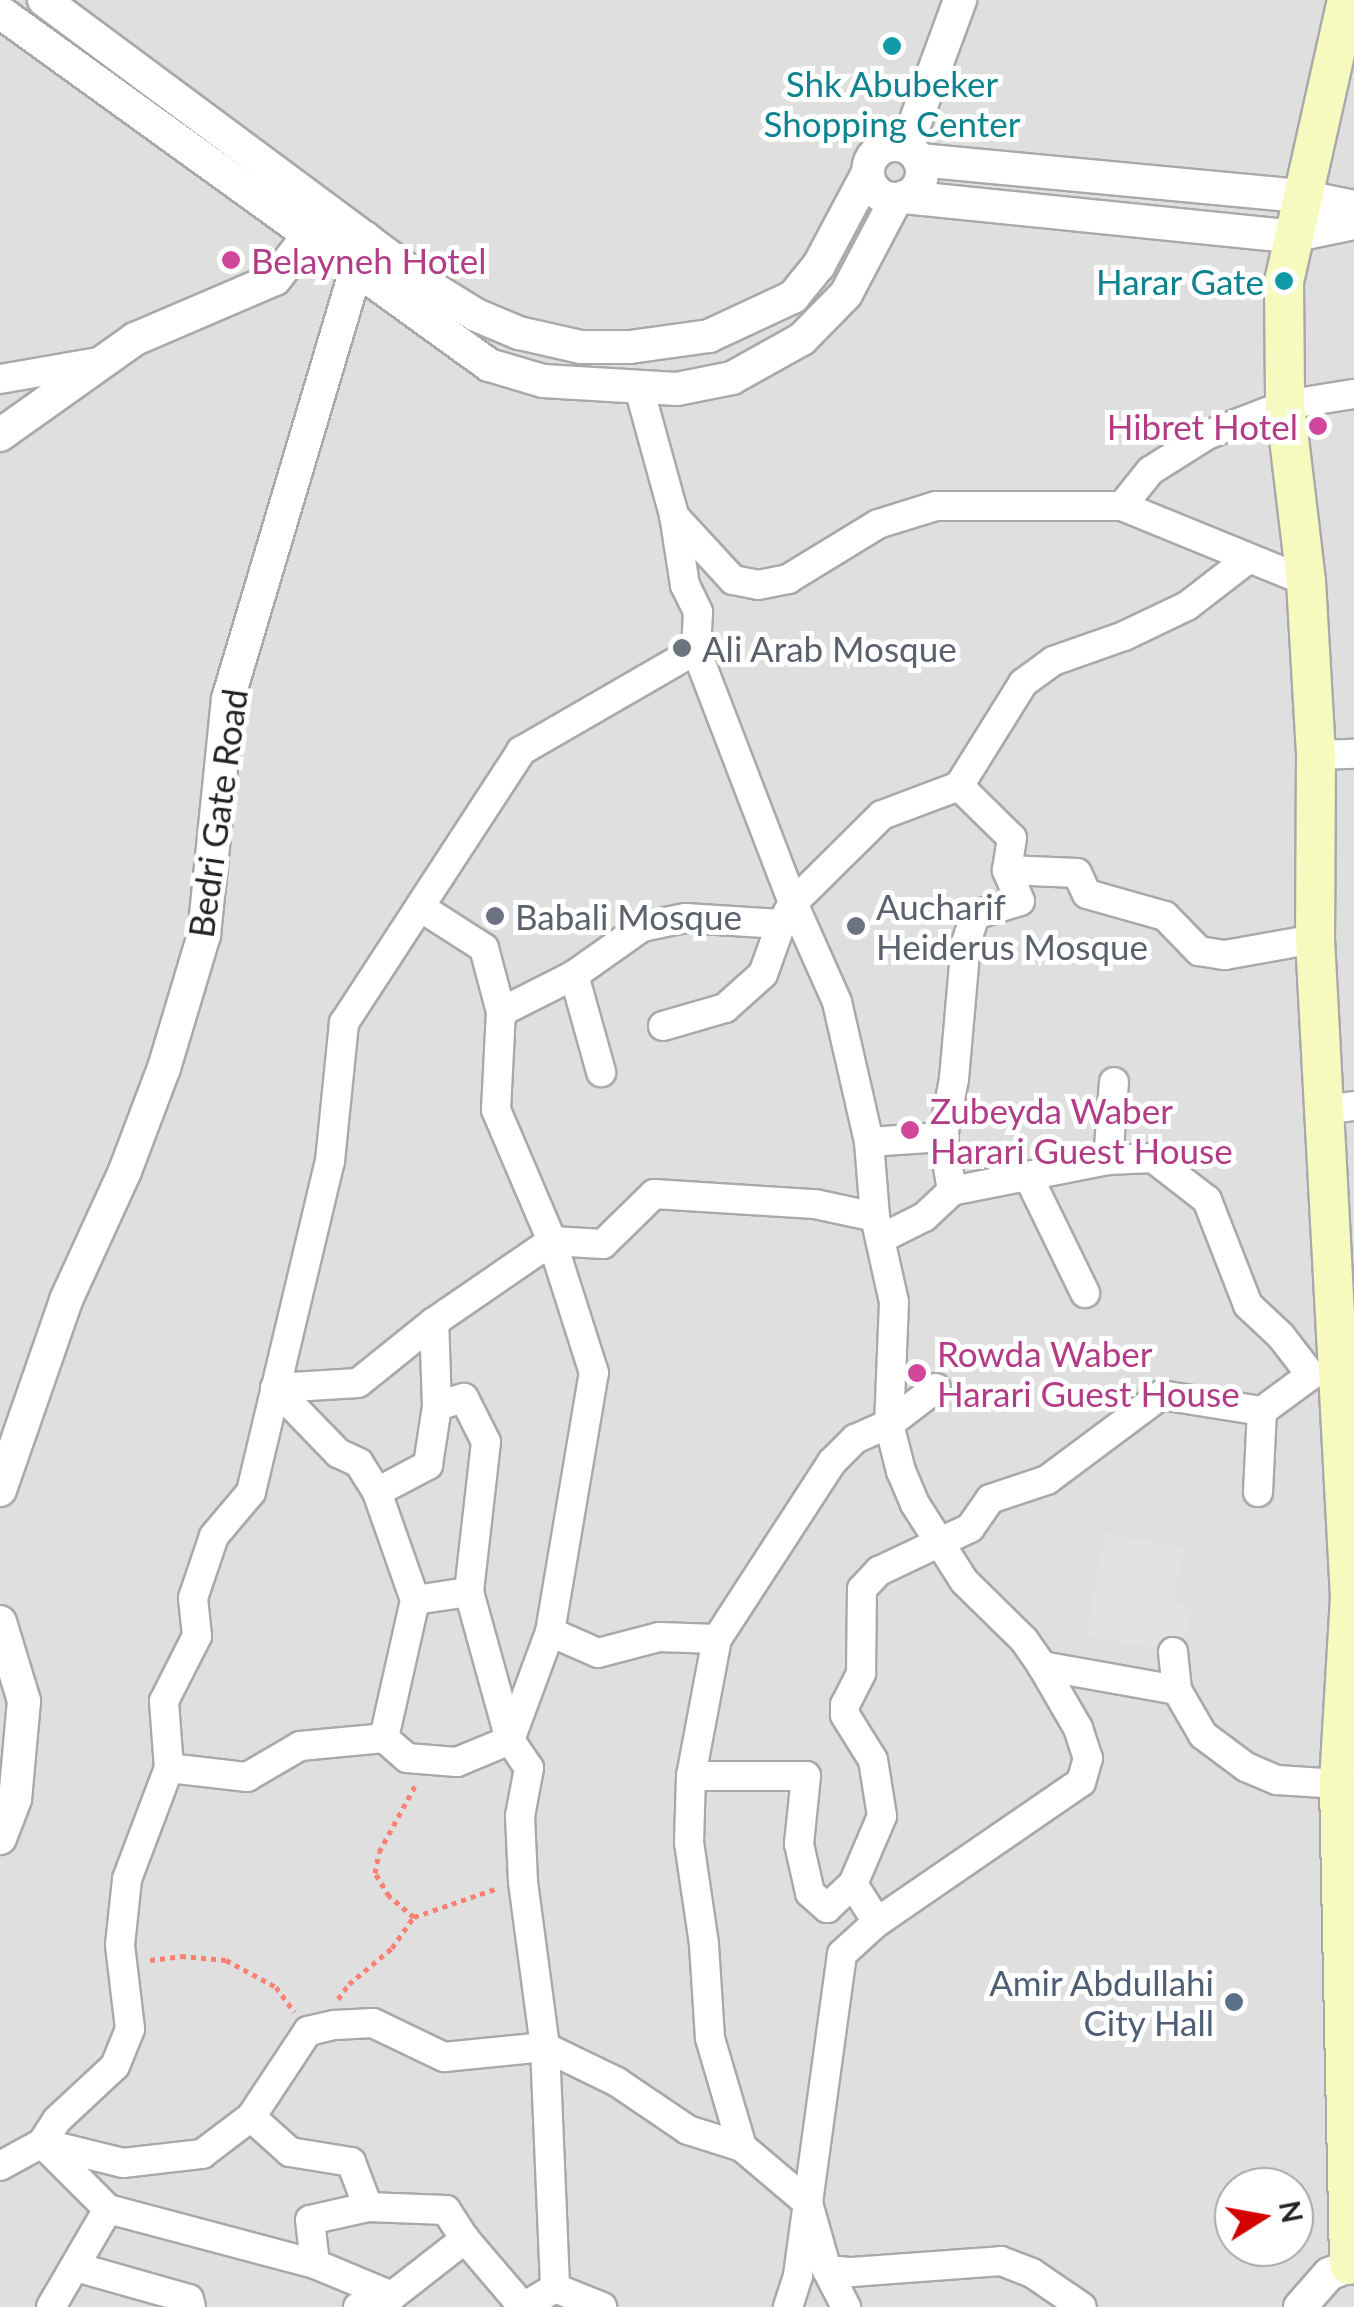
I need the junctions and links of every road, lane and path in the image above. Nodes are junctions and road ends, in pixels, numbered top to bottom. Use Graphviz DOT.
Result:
graph roads {
  1 [pos="44,0"];
  2 [pos="960,0"];
  3 [pos="1347,0"];
  4 [pos="0,12"];
  5 [pos="912,154"];
  6 [pos="868,173"];
  7 [pos="1094,178"];
  8 [pos="1300,196"];
  9 [pos="900,198"];
  10 [pos="1354,207"];
  11 [pos="1087,216"];
  12 [pos="318,222"];
  13 [pos="1354,223"];
  14 [pos="1291,236"];
  15 [pos="360,253"];
  16 [pos="773,308"];
  17 [pos="802,339"];
  18 [pos="554,342"];
  19 [pos="106,360"];
  20 [pos="0,378"];
  21 [pos="543,381"];
  22 [pos="638,388"];
  23 [pos="1354,394"];
  24 [pos="1285,405"];
  25 [pos="0,435"];
  26 [pos="1122,506"];
  27 [pos="674,516"];
  28 [pos="1249,558"];
  29 [pos="1306,581"];
  30 [pos="696,650"];
  31 [pos="1354,754"];
  32 [pos="1316,755"];
  33 [pos="959,786"];
  34 [pos="1008,870"];
  35 [pos="420,907"];
  36 [pos="787,913"];
  37 [pos="1315,939"];
  38 [pos="574,975"];
  39 [pos="501,1012"];
  40 [pos="663,1026"];
  41 [pos="601,1072"];
  42 [pos="1114,1082"];
  43 [pos="1338,1108"];
  44 [pos="942,1137"];
  45 [pos="869,1142"];
  46 [pos="1108,1160"];
  47 [pos="1030,1178"];
  48 [pos="952,1191"];
  49 [pos="878,1228"];
  50 [pos="552,1241"];
  51 [pos="1086,1293"];
  52 [pos="434,1322"];
  53 [pos="275,1388"];
  54 [pos="936,1388"];
  55 [pos="437,1406"];
  56 [pos="1262,1412"];
  57 [pos="889,1424"];
  58 [pos="0,1490"];
  59 [pos="377,1492"];
  60 [pos="1258,1492"];
  61 [pos="944,1543"];
  62 [pos="469,1592"];
  63 [pos="1352,1596"];
  64 [pos="415,1600"];
  65 [pos="0,1622"];
  66 [pos="550,1632"];
  67 [pos="717,1638"];
  68 [pos="1173,1652"];
  69 [pos="1042,1666"];
  70 [pos="1177,1690"];
  71 [pos="384,1738"];
  72 [pos="510,1740"];
  73 [pos="430,1760"];
  74 [pos="169,1768"];
  75 [pos="691,1776"];
  76 [pos="1339,1784"];
  77 [pos="0,1838"];
  78 [pos="522,1882"];
  79 [pos="852,1884"];
  80 [pos="414,1918"];
  81 [pos="876,1922"];
  82 [pos="1348,1957"];
  83 [pos="122,1964"];
  84 [pos="321,2028"];
  85 [pos="545,2047"];
  86 [pos="251,2117"];
  87 [pos="42,2143"];
  88 [pos="742,2147"];
  89 [pos="0,2166"];
  90 [pos="808,2204"];
  91 [pos="368,2207"];
  92 [pos="108,2209"];
  93 [pos="465,2239"];
  94 [pos="315,2264"];
  95 [pos="1352,2264"];
  96 [pos="76,2267"];
  97 [pos="827,2270"];
  98 [pos="555,2288"];
  99 [pos="392,2296"];
  100 [pos="51,2307"];
  101 [pos="192,2307"];
  102 [pos="358,2307"];
  103 [pos="523,2307"];
  104 [pos="602,2307"];
  105 [pos="788,2307"];
  106 [pos="846,2307"];
  107 [pos="1082,2307"];
  108 [pos="1300,2307"];
  1 -- 12 [label="street"];
  2 -- 5 [label="street"];
  3 -- 8 [label="main road"];
  4 -- 12 [label="street"];
  5 -- 6 [label="street"];
  5 -- 7 [label="street"];
  5 -- 9 [label="street"];
  6 -- 9 [label="street"];
  6 -- 16 [label="street"];
  7 -- 8 [label="street"];
  7 -- 11 [label="street"];
  8 -- 10 [label="street"];
  8 -- 14 [label="main road"];
  9 -- 11 [label="street"];
  9 -- 17 [label="street"];
  11 -- 14 [label="street"];
  12 -- 15 [label="street"];
  12 -- 19 [label="street"];
  13 -- 14 [label="street"];
  14 -- 24 [label="main road"];
  15 -- 18 [label="street"];
  15 -- 21 [label="street"];
  15 -- 58 [label="street, Bedri Gate Road"];
  16 -- 17 [label="street"];
  16 -- 18 [label="street"];
  17 -- 22 [label="street"];
  18 -- 21 [label="street"];
  19 -- 20 [label="street"];
  19 -- 25 [label="street"];
  21 -- 22 [label="street"];
  22 -- 27 [label="street"];
  23 -- 24 [label="street"];
  24 -- 26 [label="street"];
  24 -- 29 [label="main road"];
  26 -- 27 [label="street"];
  26 -- 28 [label="street"];
  27 -- 30 [label="street"];
  28 -- 29 [label="street"];
  28 -- 33 [label="street"];
  29 -- 32 [label="main road"];
  30 -- 35 [label="street"];
  30 -- 36 [label="street"];
  31 -- 32 [label="street"];
  32 -- 37 [label="main road"];
  33 -- 34 [label="street"];
  33 -- 36 [label="street"];
  34 -- 37 [label="street"];
  34 -- 44 [label="street"];
  35 -- 39 [label="street"];
  35 -- 53 [label="street"];
  36 -- 38 [label="street"];
  36 -- 40 [label="street"];
  36 -- 45 [label="street"];
  37 -- 43 [label="main road"];
  38 -- 39 [label="street"];
  38 -- 41 [label="street"];
  39 -- 50 [label="street"];
  42 -- 46 [label="street"];
  43 -- 63 [label="main road"];
  44 -- 45 [label="street"];
  44 -- 48 [label="street"];
  45 -- 49 [label="street"];
  46 -- 47 [label="street"];
  46 -- 56 [label="street"];
  47 -- 48 [label="street"];
  47 -- 51 [label="street"];
  48 -- 49 [label="street"];
  49 -- 50 [label="street"];
  49 -- 57 [label="street"];
  50 -- 52 [label="street"];
  50 -- 66 [label="street"];
  52 -- 53 [label="street"];
  52 -- 55 [label="street"];
  53 -- 59 [label="street"];
  53 -- 74 [label="street"];
  54 -- 57 [label="street"];
  55 -- 59 [label="street"];
  55 -- 62 [label="street"];
  56 -- 60 [label="street"];
  56 -- 61 [label="street"];
  57 -- 61 [label="street"];
  57 -- 67 [label="street"];
  59 -- 64 [label="street"];
  61 -- 69 [label="street"];
  61 -- 79 [label="street"];
  62 -- 64 [label="street"];
  62 -- 72 [label="street"];
  63 -- 76 [label="main road"];
  64 -- 71 [label="street"];
  65 -- 77 [label="street"];
  66 -- 67 [label="street"];
  66 -- 72 [label="street"];
  67 -- 75 [label="street"];
  68 -- 70 [label="street"];
  69 -- 70 [label="street"];
  69 -- 81 [label="street"];
  70 -- 76 [label="street"];
  71 -- 73 [label="street"];
  71 -- 74 [label="street"];
  72 -- 73 [label="street"];
  72 -- 78 [label="street"];
  73 -- 80 [label="path"];
  74 -- 83 [label="street"];
  75 -- 79 [label="street"];
  75 -- 88 [label="street"];
  76 -- 82 [label="main road"];
  78 -- 80 [label="path"];
  78 -- 85 [label="street"];
  79 -- 81 [label="street"];
  80 -- 84 [label="path"];
  81 -- 90 [label="street"];
  82 -- 95 [label="main road"];
  83 -- 84 [label="path"];
  83 -- 87 [label="street"];
  84 -- 85 [label="street"];
  84 -- 86 [label="street"];
  85 -- 88 [label="street"];
  85 -- 98 [label="street"];
  86 -- 87 [label="street"];
  86 -- 91 [label="street"];
  87 -- 89 [label="street"];
  87 -- 92 [label="street"];
  88 -- 90 [label="street"];
  90 -- 97 [label="street"];
  90 -- 105 [label="street"];
  91 -- 93 [label="street"];
  91 -- 94 [label="street"];
  92 -- 94 [label="street"];
  92 -- 96 [label="street"];
  93 -- 99 [label="street"];
  93 -- 103 [label="street"];
  94 -- 99 [label="street"];
  95 -- 108 [label="street"];
  96 -- 100 [label="street"];
  96 -- 101 [label="street"];
  97 -- 106 [label="street"];
  97 -- 107 [label="street"];
  98 -- 103 [label="street"];
  98 -- 104 [label="street"];
  99 -- 102 [label="street"];
}
